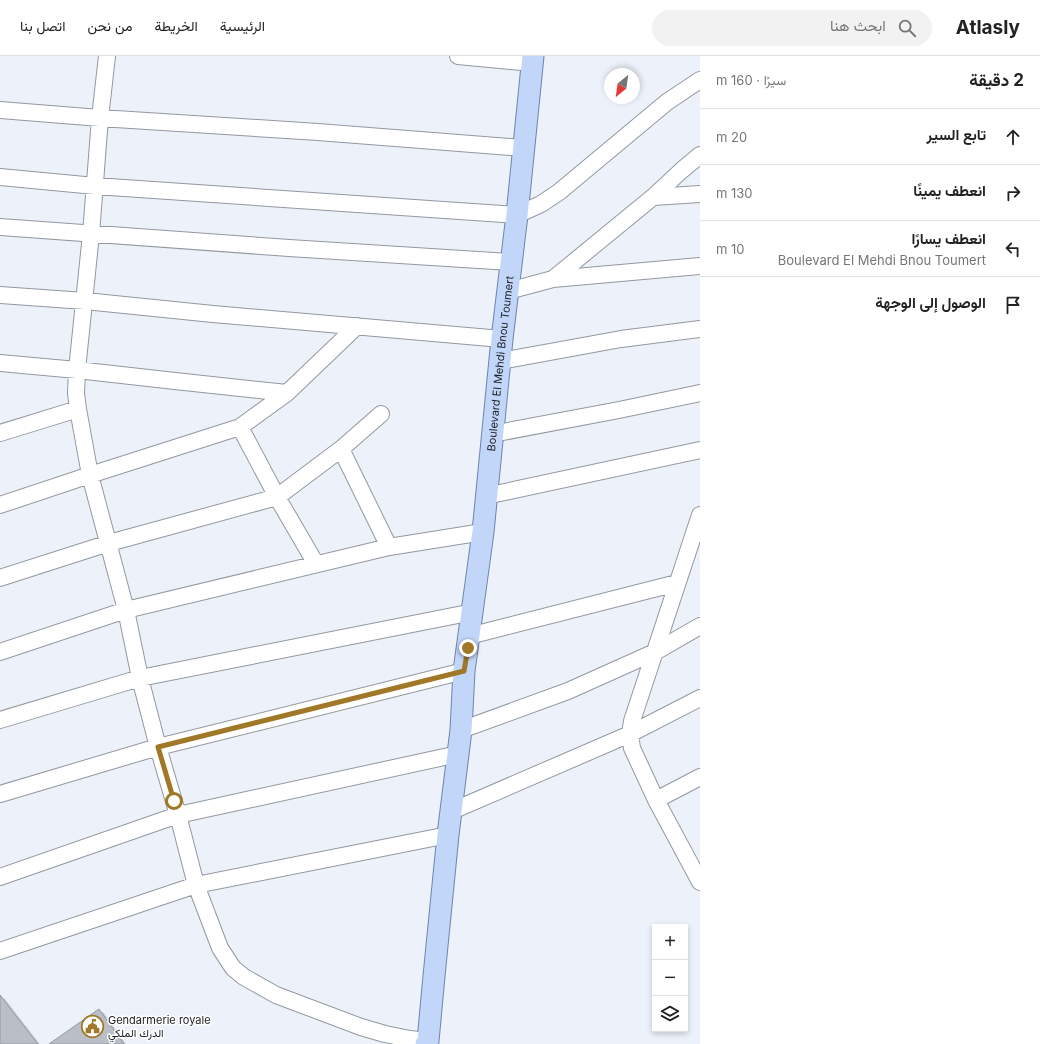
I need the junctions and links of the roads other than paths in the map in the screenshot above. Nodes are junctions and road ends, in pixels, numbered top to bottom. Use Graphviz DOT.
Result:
graph roads {
  1 [pos="107,56"];
  2 [pos="458,56"];
  3 [pos="532,60"];
  4 [pos="700,80"];
  5 [pos="0,110"];
  6 [pos="100,118"];
  7 [pos="524,148"];
  8 [pos="700,155"];
  9 [pos="0,177"];
  10 [pos="95,186"];
  11 [pos="700,194"];
  12 [pos="653,197"];
  13 [pos="517,215"];
  14 [pos="0,227"];
  15 [pos="91,234"];
  16 [pos="511,262"];
  17 [pos="700,266"];
  18 [pos="553,279"];
  19 [pos="508,291"];
  20 [pos="0,295"];
  21 [pos="85,301"];
  22 [pos="356,326"];
  23 [pos="700,329"];
  24 [pos="502,339"];
  25 [pos="501,361"];
  26 [pos="0,363"];
  27 [pos="77,370"];
  28 [pos="287,393"];
  29 [pos="700,393"];
  30 [pos="78,409"];
  31 [pos="381,414"];
  32 [pos="240,427"];
  33 [pos="0,433"];
  34 [pos="492,434"];
  35 [pos="341,449"];
  36 [pos="700,450"];
  37 [pos="90,474"];
  38 [pos="486,496"];
  39 [pos="277,497"];
  40 [pos="0,505"];
  41 [pos="700,515"];
  42 [pos="482,532"];
  43 [pos="109,543"];
  44 [pos="389,547"];
  45 [pos="700,549"];
  46 [pos="686,558"];
  47 [pos="316,564"];
  48 [pos="0,578"];
  49 [pos="678,583"];
  50 [pos="126,610"];
  51 [pos="473,612"];
  52 [pos="700,626"];
  53 [pos="469,636"];
  54 [pos="0,652"];
  55 [pos="655,652"];
  56 [pos="464,671"];
  57 [pos="140,678"];
  58 [pos="700,698"];
  59 [pos="0,720"];
  60 [pos="461,730"];
  61 [pos="630,734"];
  62 [pos="158,747"];
  63 [pos="458,754"];
  64 [pos="700,777"];
  65 [pos="0,794"];
  66 [pos="656,800"];
  67 [pos="452,811"];
  68 [pos="178,814"];
  69 [pos="448,835"];
  70 [pos="0,877"];
  71 [pos="700,880"];
  72 [pos="196,885"];
  73 [pos="0,951"];
  74 [pos="428,1043"];
  1 -- 6 [label="street"];
  2 -- 3 [label="street"];
  3 -- 7 [label="main road, Boulevard El Mehdi Bnou Toumert"];
  4 -- 13 [label="street"];
  5 -- 6 [label="street"];
  6 -- 7 [label="street"];
  6 -- 10 [label="street"];
  7 -- 13 [label="main road, Boulevard El Mehdi Bnou Toumert"];
  8 -- 12 [label="street"];
  9 -- 10 [label="street"];
  10 -- 13 [label="street"];
  10 -- 15 [label="street"];
  11 -- 12 [label="street"];
  12 -- 18 [label="street"];
  13 -- 16 [label="main road, Boulevard El Mehdi Bnou Toumert"];
  14 -- 15 [label="street"];
  15 -- 16 [label="street"];
  15 -- 21 [label="street"];
  16 -- 19 [label="main road, Boulevard El Mehdi Bnou Toumert"];
  17 -- 18 [label="street"];
  18 -- 19 [label="street"];
  19 -- 24 [label="main road, Boulevard El Mehdi Bnou Toumert"];
  20 -- 21 [label="street"];
  21 -- 22 [label="street"];
  21 -- 27 [label="street"];
  22 -- 24 [label="street"];
  22 -- 28 [label="street"];
  23 -- 25 [label="street"];
  24 -- 25 [label="main road, Boulevard El Mehdi Bnou Toumert"];
  25 -- 34 [label="main road, Boulevard El Mehdi Bnou Toumert"];
  26 -- 27 [label="street"];
  27 -- 28 [label="street"];
  27 -- 30 [label="street"];
  28 -- 32 [label="street"];
  29 -- 34 [label="street"];
  30 -- 33 [label="street"];
  30 -- 37 [label="street"];
  31 -- 35 [label="street"];
  32 -- 37 [label="street"];
  32 -- 39 [label="street"];
  34 -- 38 [label="main road, Boulevard El Mehdi Bnou Toumert"];
  35 -- 39 [label="street"];
  35 -- 44 [label="street"];
  36 -- 38 [label="street"];
  37 -- 40 [label="street"];
  37 -- 43 [label="street"];
  38 -- 42 [label="main road, Boulevard El Mehdi Bnou Toumert"];
  39 -- 43 [label="street"];
  39 -- 47 [label="street"];
  41 -- 46 [label="street"];
  42 -- 44 [label="street"];
  42 -- 51 [label="main road, Boulevard El Mehdi Bnou Toumert"];
  43 -- 48 [label="street"];
  43 -- 50 [label="street"];
  44 -- 47 [label="street"];
  45 -- 46 [label="street"];
  46 -- 49 [label="street"];
  47 -- 50 [label="street"];
  49 -- 53 [label="street"];
  49 -- 55 [label="street"];
  50 -- 54 [label="street"];
  50 -- 57 [label="street"];
  51 -- 53 [label="main road, Boulevard El Mehdi Bnou Toumert"];
  51 -- 57 [label="street"];
  52 -- 55 [label="street"];
  53 -- 56 [label="main road, Boulevard El Mehdi Bnou Toumert"];
  55 -- 60 [label="street"];
  55 -- 61 [label="street"];
  56 -- 60 [label="main road, Boulevard El Mehdi Bnou Toumert"];
  56 -- 62 [label="street"];
  57 -- 59 [label="street"];
  57 -- 62 [label="street"];
  58 -- 61 [label="street"];
  60 -- 63 [label="main road, Boulevard El Mehdi Bnou Toumert"];
  61 -- 66 [label="street"];
  61 -- 67 [label="street"];
  62 -- 65 [label="street"];
  62 -- 68 [label="street"];
  63 -- 67 [label="main road, Boulevard El Mehdi Bnou Toumert"];
  63 -- 68 [label="street"];
  64 -- 66 [label="street"];
  66 -- 71 [label="street"];
  67 -- 69 [label="main road, Boulevard El Mehdi Bnou Toumert"];
  68 -- 70 [label="street"];
  68 -- 72 [label="street"];
  69 -- 72 [label="street"];
  69 -- 74 [label="main road, Boulevard El Mehdi Bnou Toumert"];
  72 -- 73 [label="street"];
  72 -- 74 [label="street"];
}
